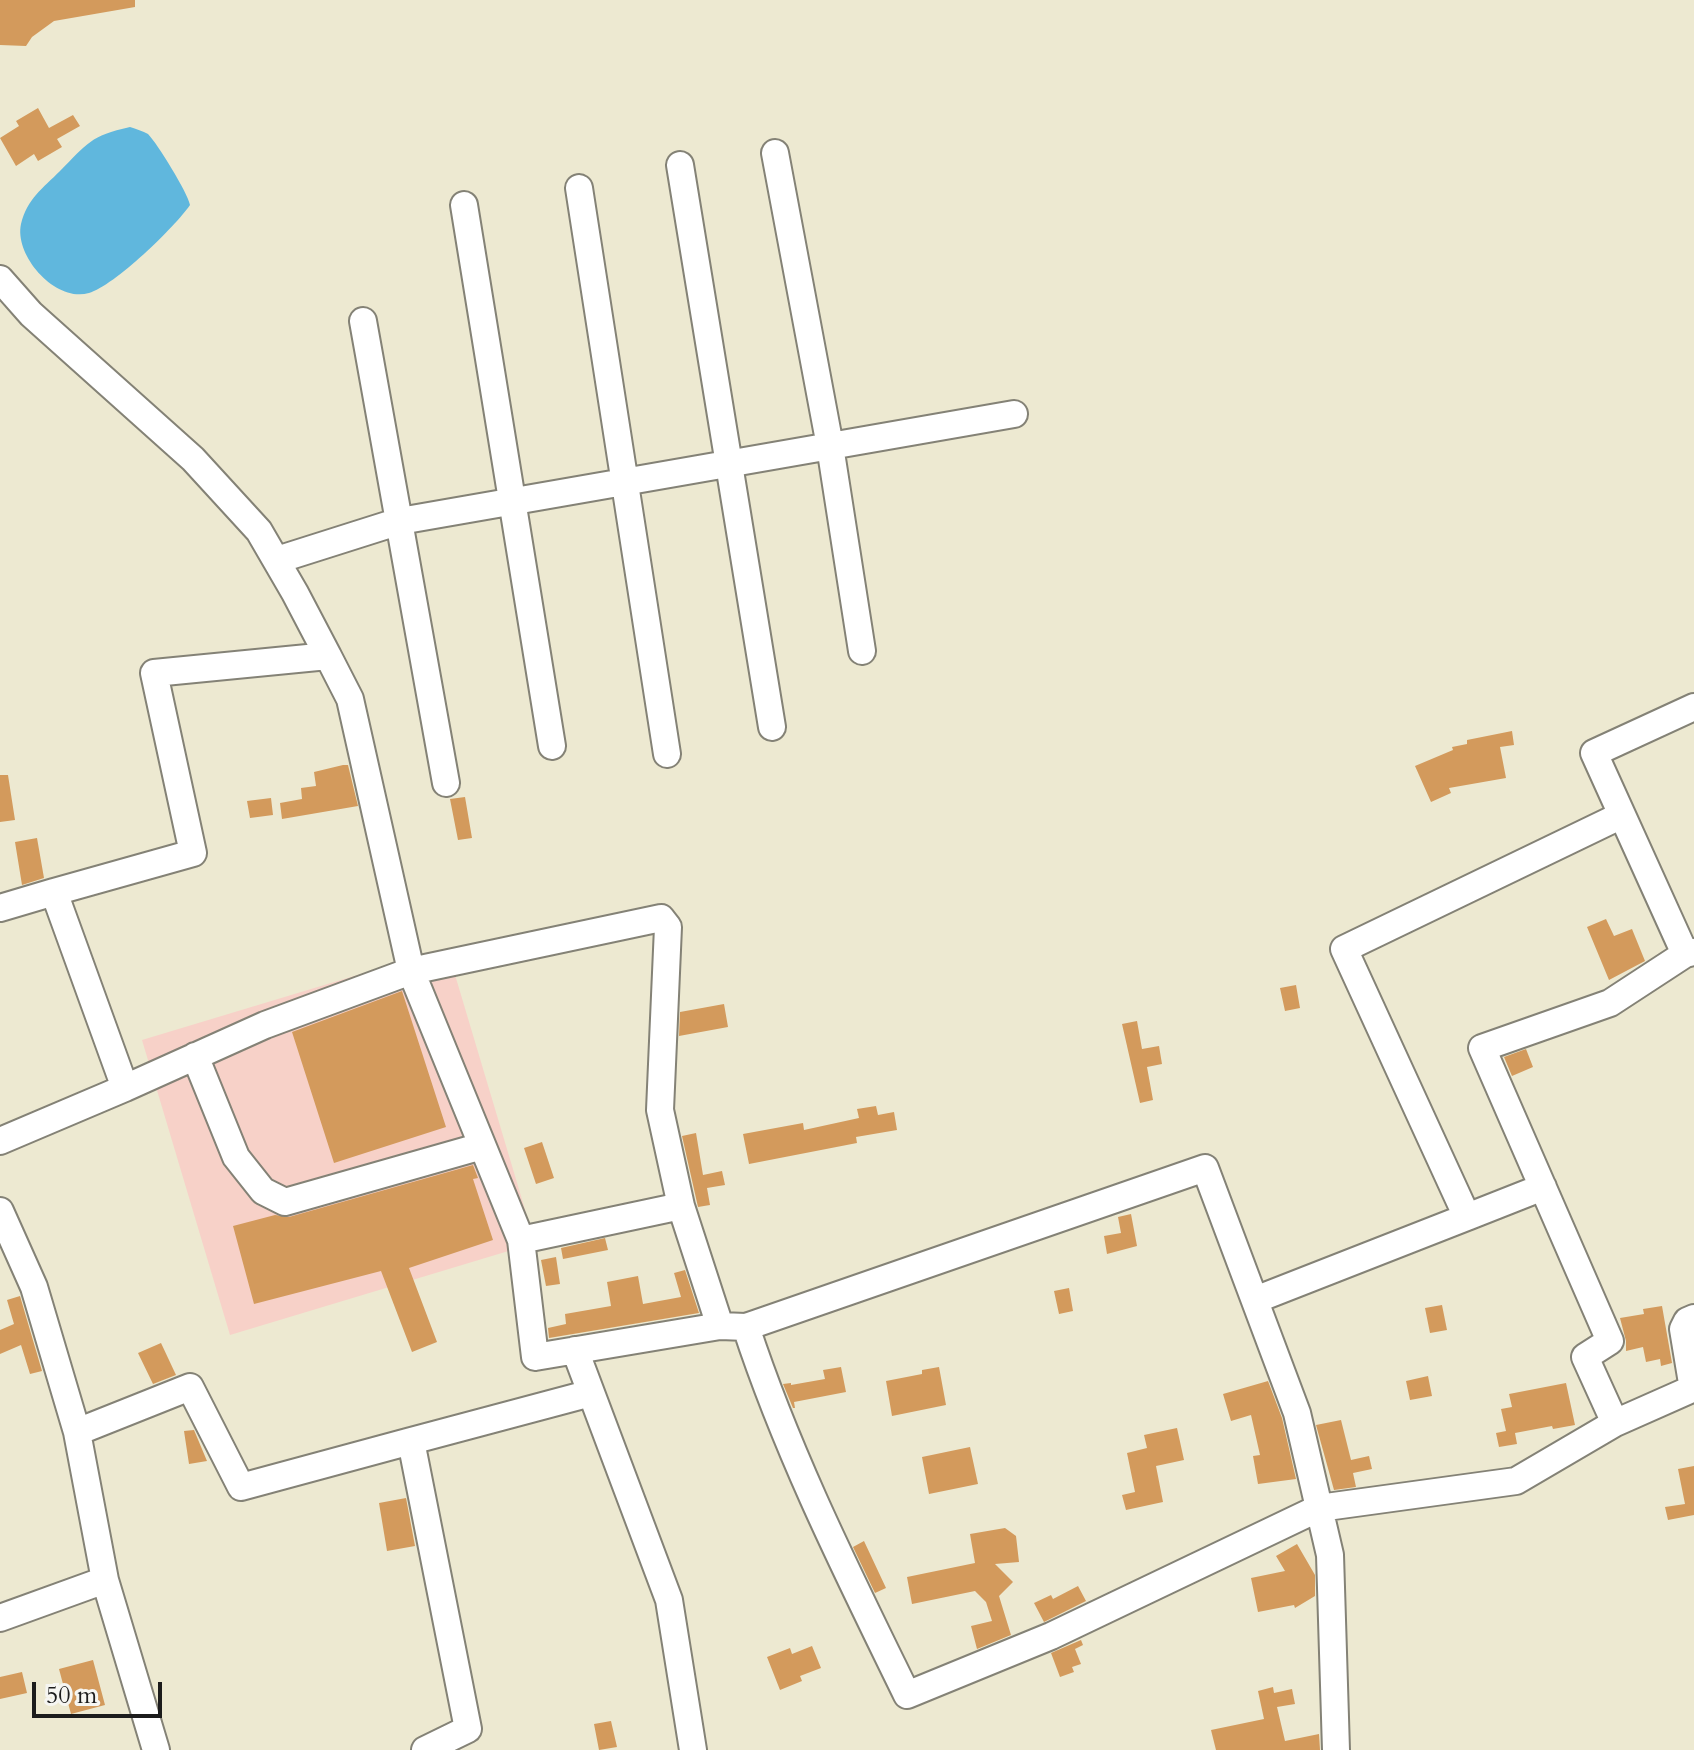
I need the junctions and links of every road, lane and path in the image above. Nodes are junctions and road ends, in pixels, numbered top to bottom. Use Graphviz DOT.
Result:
graph roads {
  1 [pos="775,153"];
  2 [pos="680,165"];
  3 [pos="579,188"];
  4 [pos="464,205"];
  5 [pos="0,279"];
  6 [pos="363,321"];
  7 [pos="1014,414"];
  8 [pos="830,446"];
  9 [pos="729,463"];
  10 [pos="625,481"];
  11 [pos="512,500"];
  12 [pos="400,521"];
  13 [pos="277,560"];
  14 [pos="862,651"];
  15 [pos="328,656"];
  16 [pos="1694,707"];
  17 [pos="772,727"];
  18 [pos="552,746"];
  19 [pos="667,754"];
  20 [pos="446,783"];
  21 [pos="1622,815"];
  22 [pos="54,892"];
  23 [pos="0,908"];
  24 [pos="1690,953"];
  25 [pos="411,971"];
  26 [pos="195,1056"];
  27 [pos="125,1088"];
  28 [pos="0,1141"];
  29 [pos="482,1146"];
  30 [pos="1543,1187"];
  31 [pos="681,1206"];
  32 [pos="0,1211"];
  33 [pos="1467,1217"];
  34 [pos="521,1240"];
  35 [pos="1255,1300"];
  36 [pos="1694,1318"];
  37 [pos="720,1326"];
  38 [pos="746,1327"];
  39 [pos="575,1350"];
  40 [pos="1694,1388"];
  41 [pos="591,1393"];
  42 [pos="1615,1423"];
  43 [pos="77,1432"];
  44 [pos="411,1441"];
  45 [pos="1319,1508"];
  46 [pos="105,1580"];
  47 [pos="0,1618"];
  48 [pos="472,1739"];
  49 [pos="688,1749"];
  50 [pos="156,1750"];
  51 [pos="425,1750"];
  52 [pos="1336,1750"];
  1 -- 8 [label="street"];
  2 -- 9 [label="street"];
  3 -- 10 [label="street"];
  4 -- 11 [label="street"];
  5 -- 13 [label="street"];
  6 -- 12 [label="street"];
  7 -- 8 [label="street"];
  8 -- 9 [label="street"];
  8 -- 14 [label="street"];
  9 -- 10 [label="street"];
  9 -- 17 [label="street"];
  10 -- 11 [label="street"];
  10 -- 19 [label="street"];
  11 -- 12 [label="street"];
  11 -- 18 [label="street"];
  12 -- 13 [label="street"];
  12 -- 20 [label="street"];
  13 -- 15 [label="street"];
  15 -- 22 [label="street"];
  15 -- 25 [label="street"];
  16 -- 21 [label="street"];
  21 -- 24 [label="street"];
  21 -- 33 [label="street"];
  22 -- 23 [label="street"];
  22 -- 27 [label="street"];
  24 -- 30 [label="street"];
  25 -- 26 [label="street"];
  25 -- 29 [label="street"];
  25 -- 31 [label="street"];
  26 -- 27 [label="street"];
  26 -- 29 [label="street"];
  27 -- 28 [label="street"];
  29 -- 34 [label="street"];
  30 -- 33 [label="street"];
  30 -- 42 [label="street"];
  31 -- 34 [label="street"];
  31 -- 37 [label="street"];
  32 -- 43 [label="street"];
  33 -- 35 [label="street"];
  34 -- 39 [label="street"];
  35 -- 38 [label="street"];
  35 -- 45 [label="street"];
  36 -- 40 [label="street"];
  37 -- 38 [label="street"];
  37 -- 39 [label="street"];
  38 -- 45 [label="street"];
  39 -- 41 [label="street"];
  40 -- 42 [label="street"];
  41 -- 44 [label="street"];
  41 -- 49 [label="street"];
  42 -- 45 [label="street"];
  43 -- 44 [label="street"];
  43 -- 46 [label="street"];
  44 -- 48 [label="street"];
  45 -- 52 [label="street"];
  46 -- 47 [label="street"];
  46 -- 50 [label="street"];
  48 -- 51 [label="street"];
}
